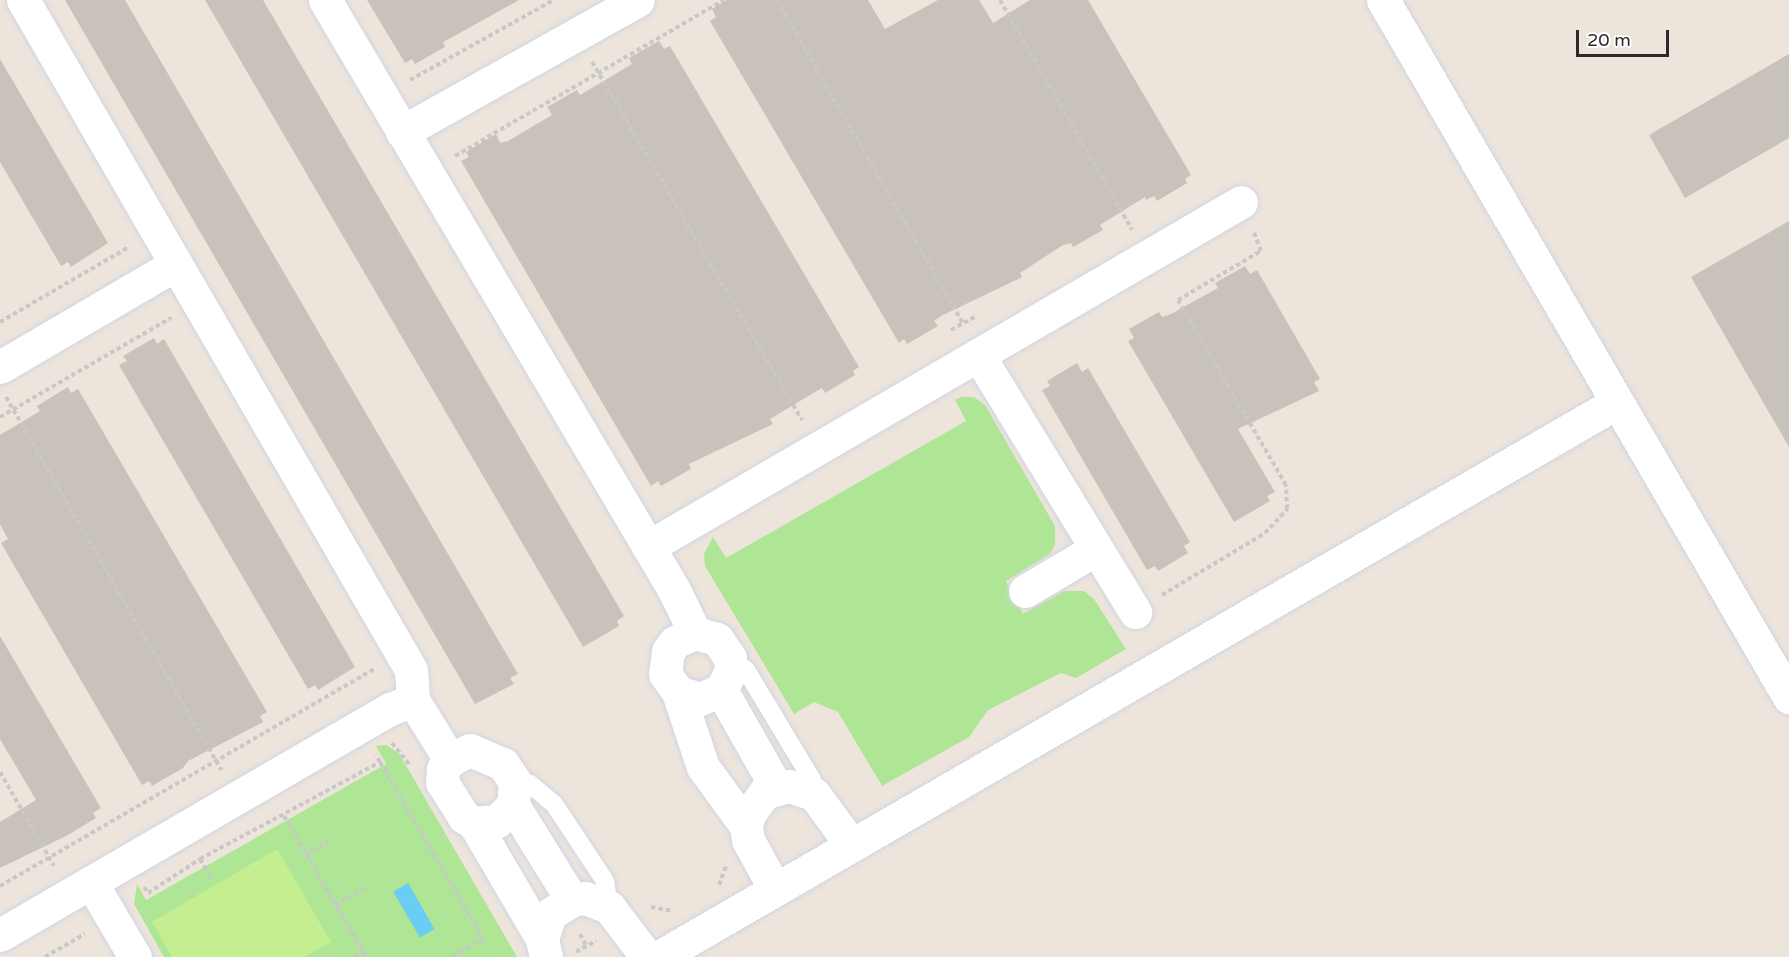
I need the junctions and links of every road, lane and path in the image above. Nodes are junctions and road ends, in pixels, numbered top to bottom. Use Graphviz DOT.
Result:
graph roads {
  1 [pos="22,0"];
  2 [pos="325,0"];
  3 [pos="555,0"];
  4 [pos="638,0"];
  5 [pos="724,0"];
  6 [pos="777,0"];
  7 [pos="1000,0"];
  8 [pos="1383,0"];
  9 [pos="578,34"];
  10 [pos="597,71"];
  11 [pos="380,96"];
  12 [pos="402,132"];
  13 [pos="425,173"];
  14 [pos="1241,202"];
  15 [pos="1142,224"];
  16 [pos="1133,229"];
  17 [pos="1123,235"];
  18 [pos="132,245"];
  19 [pos="176,264"];
  20 [pos="983,312"];
  21 [pos="958,315"];
  22 [pos="174,317"];
  23 [pos="0,322"];
  24 [pos="943,335"];
  25 [pos="980,356"];
  26 [pos="2,380"];
  27 [pos="1616,403"];
  28 [pos="13,409"];
  29 [pos="812,415"];
  30 [pos="0,417"];
  31 [pos="802,421"];
  32 [pos="792,427"];
  33 [pos="648,548"];
  34 [pos="1096,549"];
  35 [pos="1026,591"];
  36 [pos="1135,612"];
  37 [pos="695,633"];
  38 [pos="730,658"];
  39 [pos="386,663"];
  40 [pos="721,690"];
  41 [pos="678,692"];
  42 [pos="1789,697"];
  43 [pos="413,700"];
  44 [pos="387,741"];
  45 [pos="375,753"];
  46 [pos="450,760"];
  47 [pos="216,761"];
  48 [pos="380,762"];
  49 [pos="0,772"];
  50 [pos="414,772"];
  51 [pos="776,787"];
  52 [pos="514,794"];
  53 [pos="814,794"];
  54 [pos="237,797"];
  55 [pos="284,816"];
  56 [pos="474,823"];
  57 [pos="746,826"];
  58 [pos="330,840"];
  59 [pos="850,843"];
  60 [pos="306,854"];
  61 [pos="728,856"];
  62 [pos="49,857"];
  63 [pos="200,859"];
  64 [pos="138,877"];
  65 [pos="212,880"];
  66 [pos="0,886"];
  67 [pos="80,888"];
  68 [pos="364,888"];
  69 [pos="775,889"];
  70 [pos="715,890"];
  71 [pos="572,900"];
  72 [pos="335,904"];
  73 [pos="647,905"];
  74 [pos="609,907"];
  75 [pos="677,910"];
  76 [pos="96,928"];
  77 [pos="0,935"];
  78 [pos="544,948"];
  79 [pos="363,952"];
  80 [pos="45,957"];
  81 [pos="135,957"];
  82 [pos="354,957"];
  83 [pos="366,957"];
  84 [pos="451,957"];
  85 [pos="647,957"];
  86 [pos="658,957"];
  1 -- 19 [label="street"];
  2 -- 11 [label="street"];
  3 -- 9 [label="path"];
  3 -- 11 [label="path"];
  4 -- 9 [label="street"];
  5 -- 10 [label="path"];
  6 -- 21 [label="path"];
  7 -- 16 [label="path"];
  8 -- 27 [label="street"];
  9 -- 10 [label="path"];
  9 -- 12 [label="street"];
  10 -- 13 [label="path"];
  10 -- 31 [label="path"];
  11 -- 12 [label="street"];
  12 -- 13 [label="street"];
  13 -- 33 [label="street"];
  14 -- 25 [label="street"];
  14 -- 36 [label="path"];
  15 -- 16 [label="path"];
  16 -- 17 [label="path"];
  18 -- 23 [label="path"];
  19 -- 26 [label="street"];
  19 -- 43 [label="street"];
  20 -- 24 [label="path"];
  22 -- 28 [label="path"];
  25 -- 33 [label="street"];
  25 -- 34 [label="street"];
  26 -- 28 [label="path"];
  27 -- 42 [label="street"];
  27 -- 59 [label="street"];
  28 -- 30 [label="path"];
  28 -- 47 [label="path"];
  29 -- 31 [label="path"];
  31 -- 32 [label="path"];
  33 -- 37 [label="street"];
  34 -- 35 [label="street"];
  34 -- 36 [label="street"];
  37 -- 38 [label="street"];
  37 -- 41 [label="street"];
  38 -- 40 [label="street"];
  38 -- 53 [label="lane"];
  39 -- 47 [label="path"];
  40 -- 41 [label="street"];
  40 -- 51 [label="street"];
  41 -- 57 [label="street"];
  43 -- 46 [label="street"];
  43 -- 54 [label="street"];
  44 -- 50 [label="path"];
  45 -- 48 [label="path"];
  46 -- 52 [label="street"];
  46 -- 56 [label="street"];
  47 -- 54 [label="path"];
  47 -- 62 [label="path"];
  48 -- 55 [label="path"];
  48 -- 84 [label="path"];
  49 -- 62 [label="path"];
  51 -- 53 [label="street"];
  51 -- 57 [label="street"];
  52 -- 56 [label="street"];
  52 -- 71 [label="street"];
  52 -- 74 [label="lane"];
  53 -- 59 [label="street"];
  54 -- 67 [label="street"];
  55 -- 60 [label="path"];
  55 -- 63 [label="path"];
  56 -- 78 [label="street"];
  57 -- 69 [label="street"];
  58 -- 60 [label="path"];
  59 -- 69 [label="street"];
  60 -- 72 [label="path"];
  61 -- 70 [label="path"];
  62 -- 66 [label="path"];
  62 -- 67 [label="path"];
  63 -- 64 [label="path"];
  63 -- 65 [label="path"];
  67 -- 77 [label="street"];
  67 -- 81 [label="street"];
  68 -- 72 [label="path"];
  69 -- 86 [label="street"];
  71 -- 74 [label="street"];
  71 -- 78 [label="street"];
  72 -- 79 [label="path"];
  73 -- 75 [label="path"];
  74 -- 85 [label="street"];
  76 -- 80 [label="path"];
  79 -- 82 [label="path"];
  79 -- 83 [label="path"];
}
